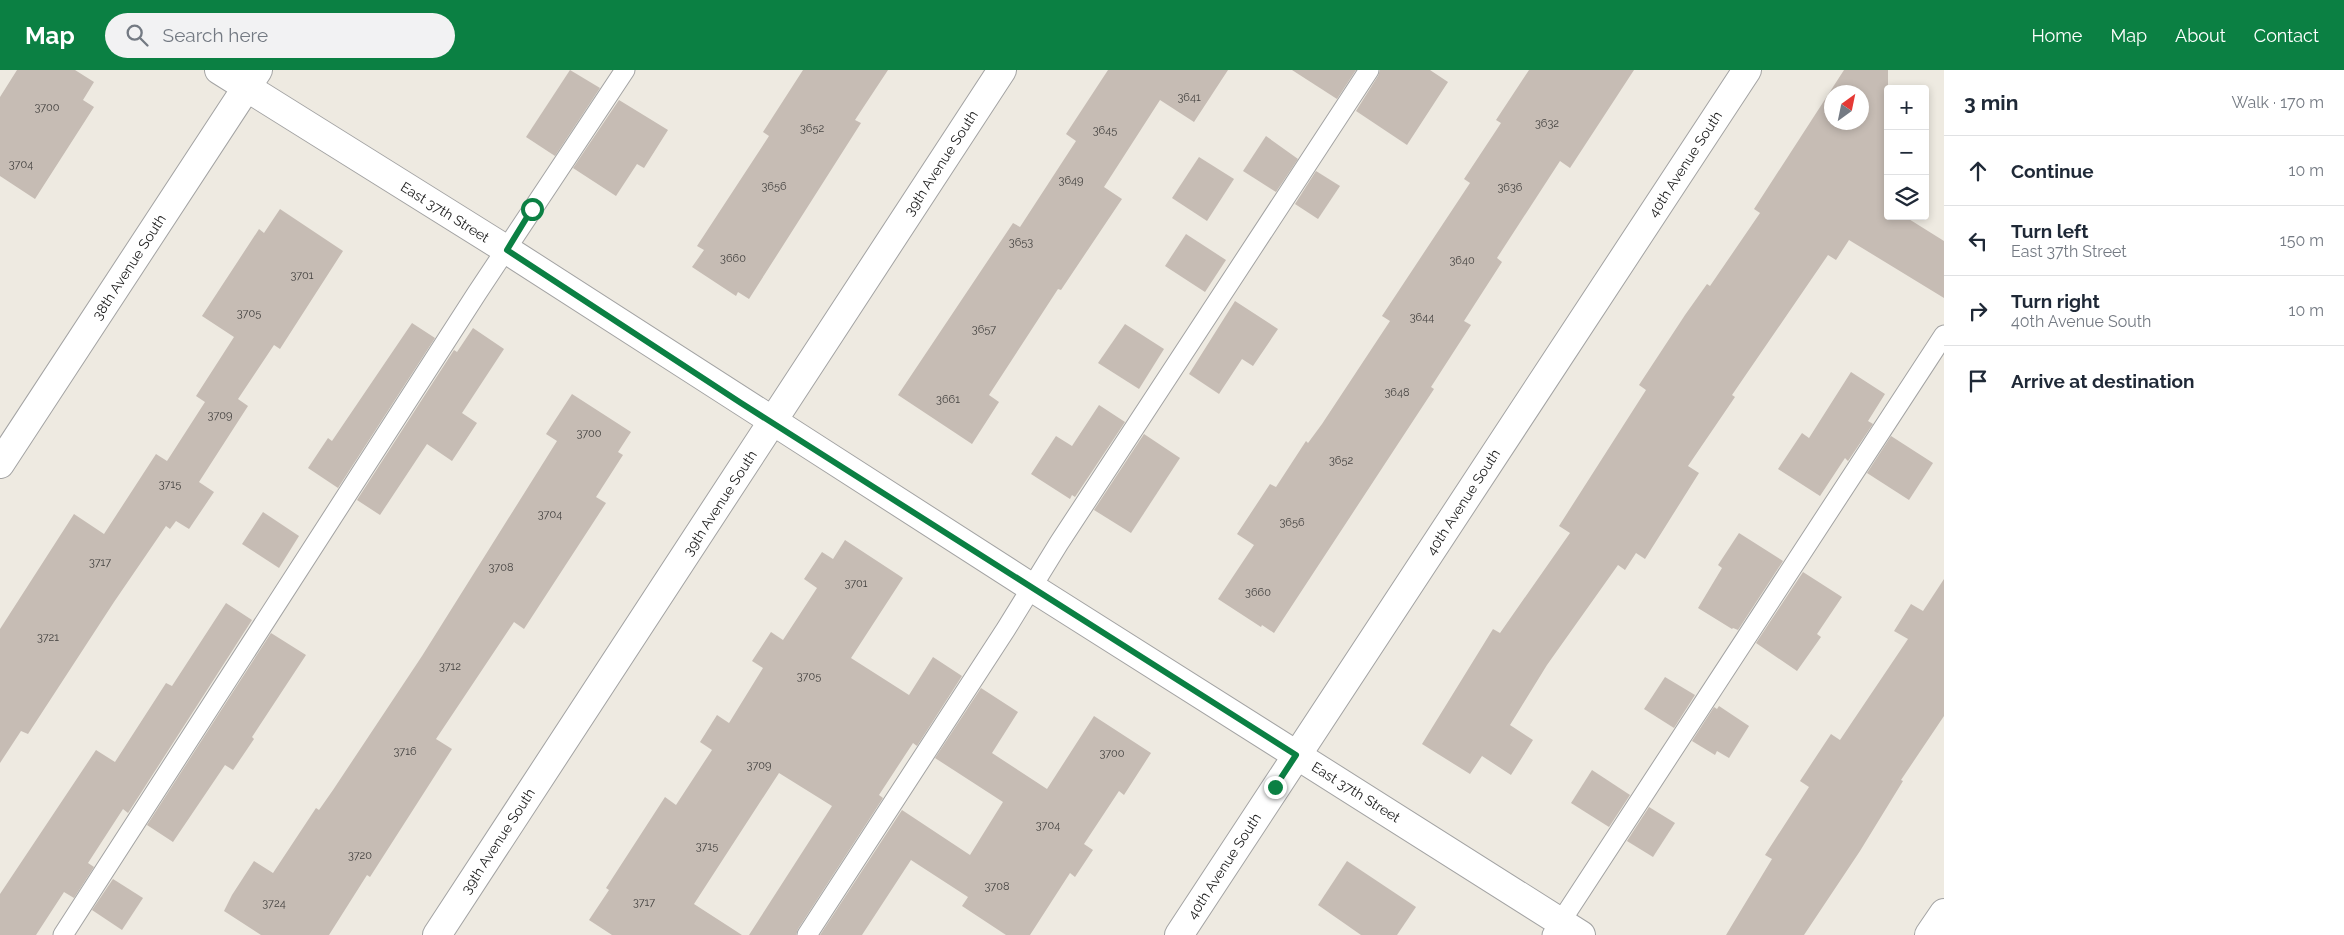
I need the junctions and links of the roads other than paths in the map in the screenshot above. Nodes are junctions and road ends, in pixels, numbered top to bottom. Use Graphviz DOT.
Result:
graph roads {
  1 [pos="219,70"];
  2 [pos="625,70"];
  3 [pos="1002,70"];
  4 [pos="1368,70"];
  5 [pos="1747,70"];
  6 [pos="252,79"];
  7 [pos="507,250"];
  8 [pos="1944,335"];
  9 [pos="774,422"];
  10 [pos="0,464"];
  11 [pos="1031,587"];
  12 [pos="1296,755"];
  13 [pos="1944,912"];
  14 [pos="1565,931"];
  15 [pos="63,935"];
  16 [pos="437,935"];
  17 [pos="807,935"];
  18 [pos="1179,935"];
  19 [pos="1929,935"];
  1 -- 6 [label="street, East 37th Street"];
  2 -- 7 [label="lane"];
  3 -- 9 [label="street, 39th Avenue South"];
  4 -- 11 [label="lane"];
  5 -- 12 [label="street, 40th Avenue South"];
  6 -- 7 [label="street, East 37th Street"];
  6 -- 10 [label="street, 38th Avenue South"];
  7 -- 9 [label="street, East 37th Street"];
  7 -- 15 [label="lane"];
  8 -- 14 [label="lane"];
  9 -- 11 [label="street, East 37th Street"];
  9 -- 16 [label="street, 39th Avenue South"];
  11 -- 12 [label="street, East 37th Street"];
  11 -- 17 [label="lane"];
  12 -- 14 [label="street, East 37th Street"];
  12 -- 18 [label="street, 40th Avenue South"];
  13 -- 19 [label="street"];
}
